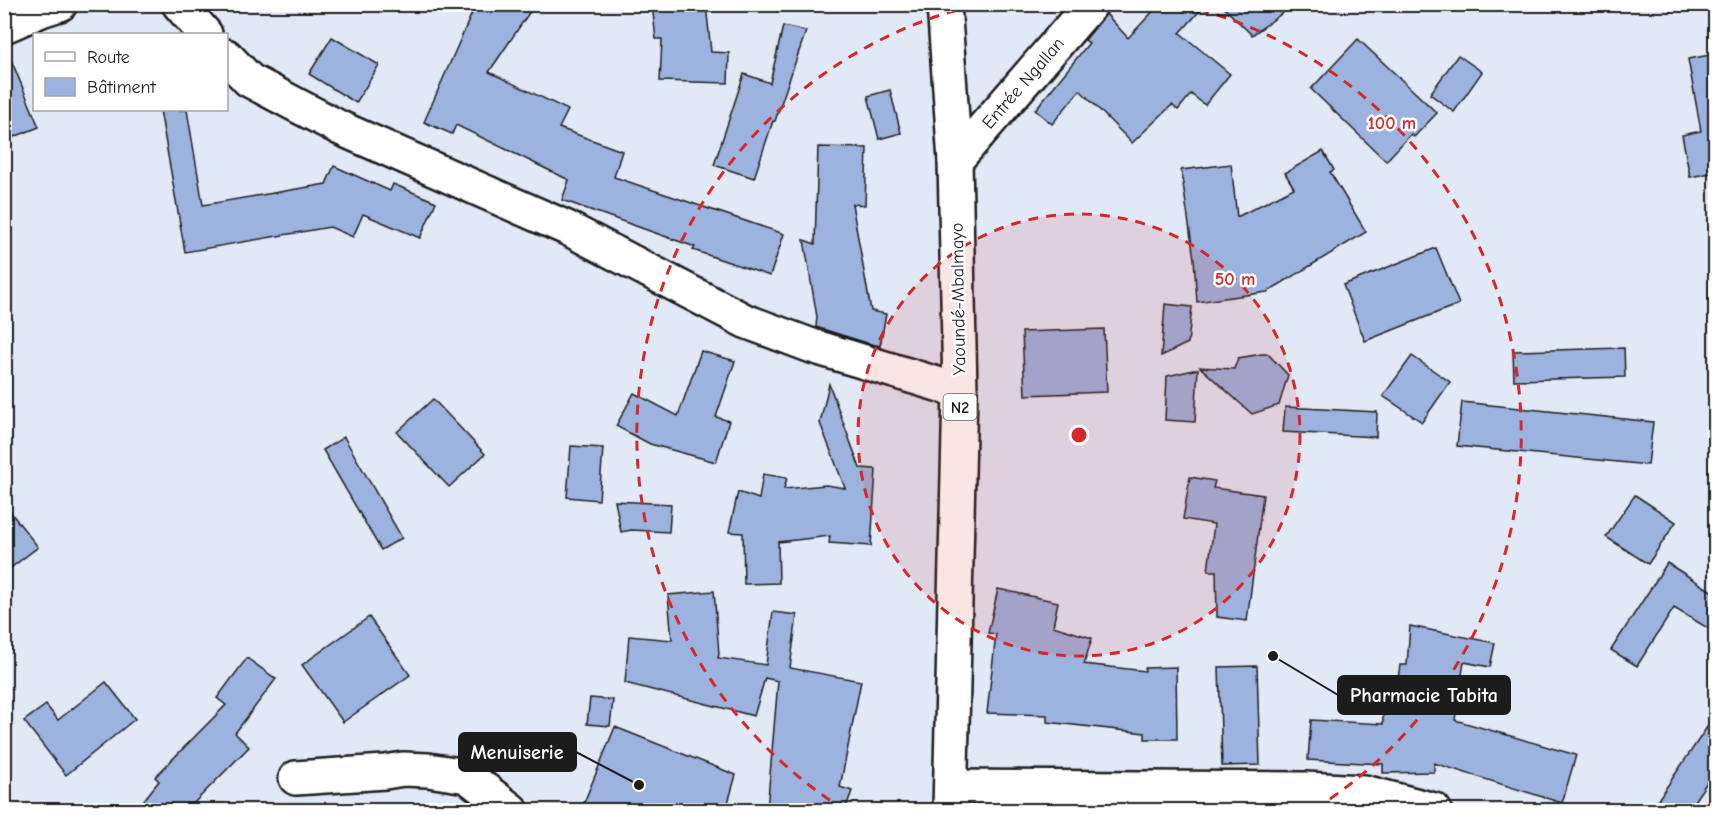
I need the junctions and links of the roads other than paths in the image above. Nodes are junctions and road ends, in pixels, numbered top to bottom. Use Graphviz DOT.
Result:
graph roads {
  1 [pos="179,4"];
  2 [pos="944,4"];
  3 [pos="1091,4"];
  4 [pos="46,6"];
  5 [pos="4,26"];
  6 [pos="204,33"];
  7 [pos="228,58"];
  8 [pos="955,161"];
  9 [pos="960,391"];
  10 [pos="296,778"];
  11 [pos="950,799"];
  12 [pos="1305,800"];
  13 [pos="512,810"];
  14 [pos="1434,810"];
  1 -- 6 [label="main road"];
  2 -- 8 [label="main road, Yaoundé-Mbalmayo / N2"];
  3 -- 8 [label="main road, Entrée Ngallan"];
  4 -- 5 [label="main road"];
  7 -- 9 [label="main road"];
  8 -- 9 [label="main road, Yaoundé-Mbalmayo / N2"];
  9 -- 11 [label="main road, Yaoundé-Mbalmayo / N2"];
  10 -- 13 [label="main road"];
  11 -- 12 [label="main road"];
  12 -- 14 [label="main road"];
}
